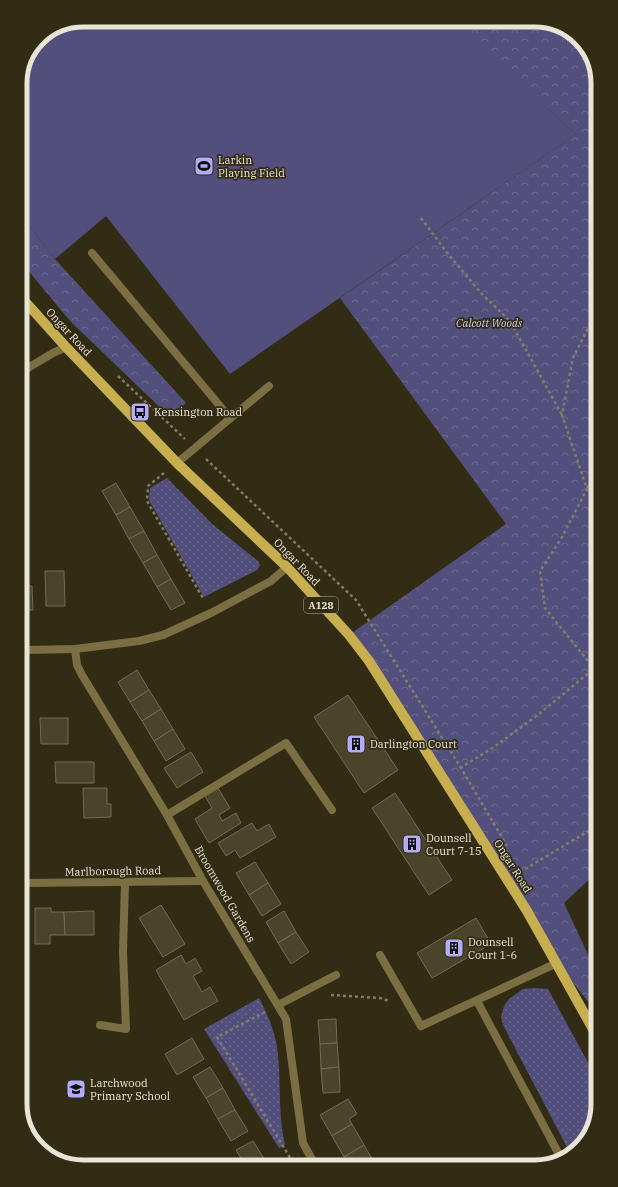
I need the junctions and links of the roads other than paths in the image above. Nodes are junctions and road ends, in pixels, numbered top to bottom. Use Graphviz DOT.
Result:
graph roads {
  1 [pos="92,253"];
  2 [pos="27,304"];
  3 [pos="66,347"];
  4 [pos="27,369"];
  5 [pos="269,386"];
  6 [pos="230,418"];
  7 [pos="177,463"];
  8 [pos="287,567"];
  9 [pos="75,649"];
  10 [pos="27,650"];
  11 [pos="332,810"];
  12 [pos="167,815"];
  13 [pos="203,881"];
  14 [pos="125,882"];
  15 [pos="27,883"];
  16 [pos="380,955"];
  17 [pos="557,963"];
  18 [pos="336,974"];
  19 [pos="477,1001"];
  20 [pos="278,1005"];
  21 [pos="100,1025"];
  22 [pos="591,1025"];
  23 [pos="559,1154"];
  24 [pos="313,1160"];
  1 -- 6 [label="street"];
  2 -- 3 [label="main road, Ongar Road / A128"];
  3 -- 4 [label="street"];
  3 -- 7 [label="main road, Ongar Road / A128"];
  5 -- 6 [label="street"];
  6 -- 7 [label="street"];
  7 -- 8 [label="main road, Ongar Road / A128"];
  8 -- 9 [label="street"];
  8 -- 17 [label="main road, Ongar Road / A128"];
  9 -- 10 [label="street"];
  9 -- 12 [label="street, Broomwood Gardens"];
  11 -- 12 [label="street"];
  12 -- 13 [label="street, Broomwood Gardens"];
  13 -- 14 [label="street, Marlborough Road"];
  13 -- 20 [label="street, Broomwood Gardens"];
  14 -- 15 [label="street, Marlborough Road"];
  14 -- 21 [label="street"];
  16 -- 19 [label="street"];
  17 -- 19 [label="street"];
  17 -- 22 [label="main road, Ongar Road / A128"];
  18 -- 20 [label="street"];
  19 -- 23 [label="street"];
  20 -- 24 [label="street, Broomwood Gardens"];
}
